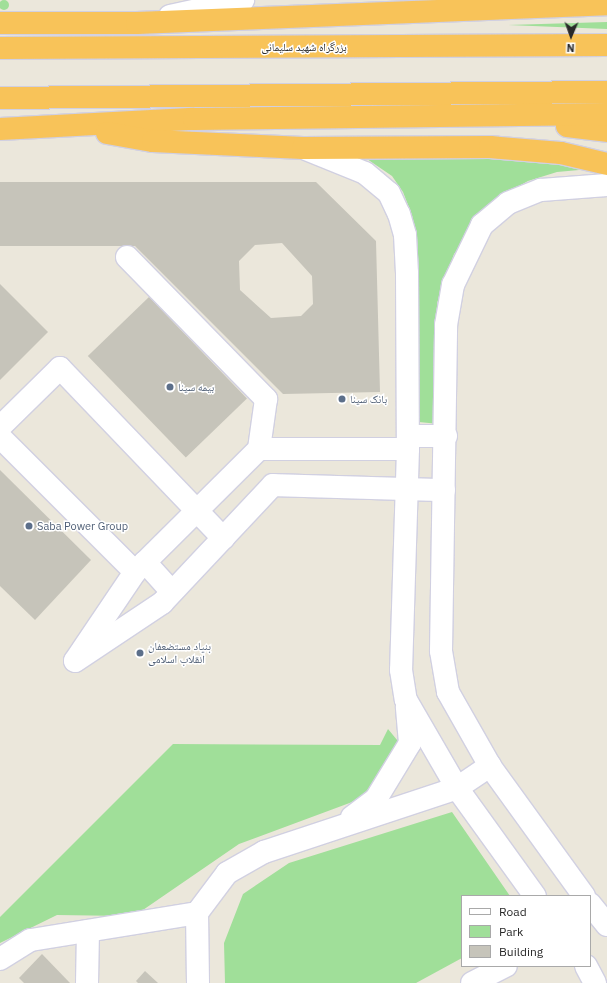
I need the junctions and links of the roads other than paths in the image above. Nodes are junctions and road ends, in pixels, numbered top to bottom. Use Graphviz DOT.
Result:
graph roads {
  1 [pos="243,0"];
  2 [pos="607,4"];
  3 [pos="137,23"];
  4 [pos="0,24"];
  5 [pos="607,45"];
  6 [pos="0,48"];
  7 [pos="607,92"];
  8 [pos="0,98"];
  9 [pos="607,114"];
  10 [pos="488,118"];
  11 [pos="70,127"];
  12 [pos="0,129"];
  13 [pos="607,131"];
  14 [pos="303,148"];
  15 [pos="607,164"];
  16 [pos="607,186"];
  17 [pos="127,257"];
  18 [pos="0,427"];
  19 [pos="446,436"];
  20 [pos="0,437"];
  21 [pos="408,442"];
  22 [pos="259,449"];
  23 [pos="444,490"];
  24 [pos="407,491"];
  25 [pos="197,510"];
  26 [pos="223,538"];
  27 [pos="140,567"];
  28 [pos="172,592"];
  29 [pos="406,700"];
  30 [pos="490,766"];
  31 [pos="457,788"];
  32 [pos="338,827"];
  33 [pos="534,895"];
  34 [pos="583,895"];
  35 [pos="591,905"];
  36 [pos="197,913"];
  37 [pos="607,925"];
  38 [pos="88,931"];
  39 [pos="0,959"];
  40 [pos="504,967"];
  41 [pos="587,967"];
  42 [pos="87,983"];
  43 [pos="198,983"];
  44 [pos="472,983"];
  45 [pos="595,983"];
  1 -- 3 [label="lane"];
  2 -- 3 [label="highway"];
  3 -- 4 [label="highway"];
  5 -- 6 [label="highway, بزرگراه شهید سلیمانی"];
  7 -- 8 [label="highway"];
  9 -- 10 [label="highway"];
  10 -- 11 [label="highway"];
  10 -- 13 [label="highway"];
  11 -- 12 [label="highway"];
  11 -- 14 [label="highway"];
  14 -- 15 [label="highway"];
  14 -- 21 [label="lane"];
  16 -- 19 [label="lane"];
  17 -- 22 [label="lane"];
  18 -- 25 [label="lane"];
  19 -- 21 [label="lane"];
  19 -- 23 [label="lane"];
  20 -- 27 [label="lane"];
  21 -- 22 [label="lane"];
  21 -- 24 [label="lane"];
  22 -- 25 [label="lane"];
  23 -- 24 [label="lane"];
  23 -- 30 [label="lane"];
  24 -- 26 [label="lane"];
  24 -- 29 [label="lane"];
  25 -- 26 [label="lane"];
  25 -- 27 [label="lane"];
  26 -- 28 [label="lane"];
  27 -- 28 [label="lane"];
  27 -- 28 [label="lane"];
  29 -- 31 [label="lane"];
  29 -- 32 [label="lane"];
  30 -- 31 [label="lane"];
  30 -- 34 [label="lane"];
  31 -- 32 [label="lane"];
  31 -- 33 [label="lane"];
  32 -- 36 [label="lane"];
  35 -- 37 [label="lane"];
  36 -- 38 [label="lane"];
  36 -- 43 [label="lane"];
  38 -- 39 [label="lane"];
  38 -- 42 [label="lane"];
  40 -- 44 [label="lane"];
  41 -- 45 [label="lane"];
}
